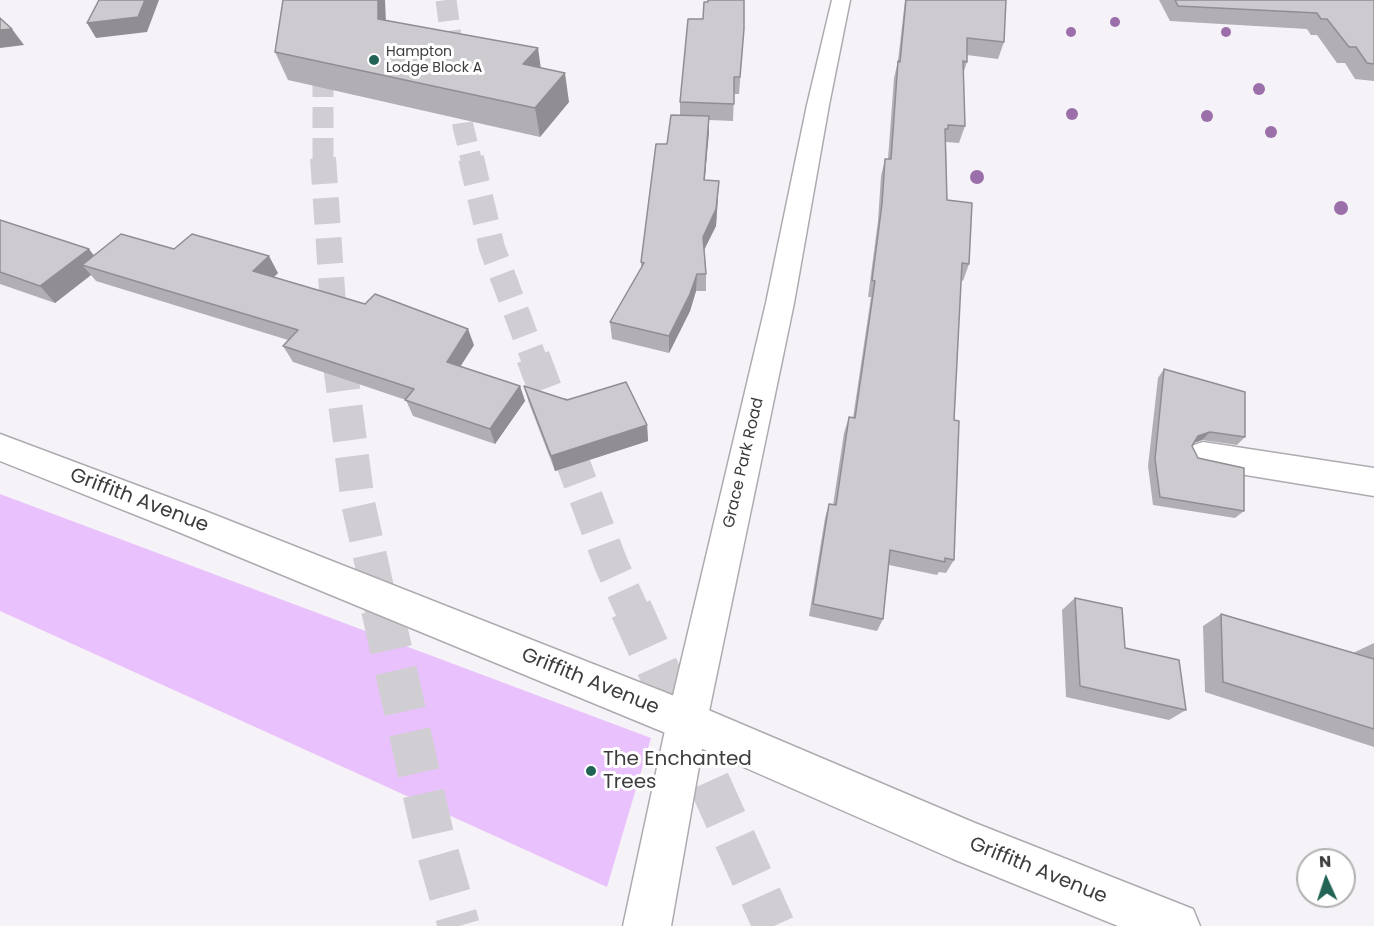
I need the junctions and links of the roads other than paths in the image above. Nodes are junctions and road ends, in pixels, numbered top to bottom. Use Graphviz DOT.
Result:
graph roads {
  1 [pos="841,0"];
  2 [pos="0,447"];
  3 [pos="1203,455"];
  4 [pos="1374,482"];
  5 [pos="687,721"];
  6 [pos="647,926"];
  7 [pos="1176,926"];
  1 -- 5 [label="street, Grace Park Road"];
  2 -- 5 [label="street, Griffith Avenue"];
  3 -- 4 [label="street"];
  5 -- 6 [label="street, Grace Park Road"];
  5 -- 7 [label="street, Griffith Avenue"];
}
